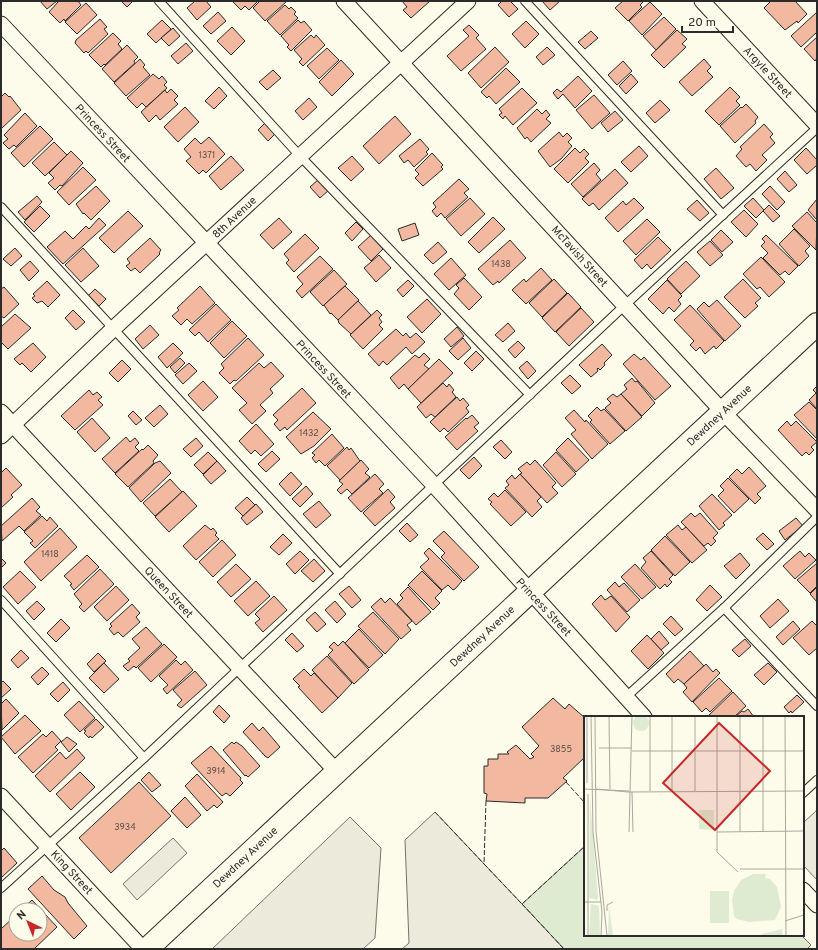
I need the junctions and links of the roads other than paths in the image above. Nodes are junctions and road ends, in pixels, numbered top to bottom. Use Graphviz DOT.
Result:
graph roads {
  1 [pos="159,1"];
  2 [pos="344,1"];
  3 [pos="468,1"];
  4 [pos="525,1"];
  5 [pos="702,1"];
  6 [pos="1,24"];
  7 [pos="402,62"];
  8 [pos="817,127"];
  9 [pos="300,156"];
  10 [pos="1,207"];
  11 [pos="723,214"];
  12 [pos="206,243"];
  13 [pos="625,305"];
  14 [pos="817,324"];
  15 [pos="113,329"];
  16 [pos="530,395"];
  17 [pos="1,412"];
  18 [pos="723,412"];
  19 [pos="13,425"];
  20 [pos="1,436"];
  21 [pos="434,486"];
  22 [pos="817,510"];
  23 [pos="817,517"];
  24 [pos="340,574"];
  25 [pos="529,592"];
  26 [pos="1,600"];
  27 [pos="724,608"];
  28 [pos="239,667"];
  29 [pos="626,697"];
  30 [pos="817,706"];
  31 [pos="643,716"];
  32 [pos="144,758"];
  33 [pos="336,772"];
  34 [pos="817,780"];
  35 [pos="804,792"];
  36 [pos="1,796"];
  37 [pos="46,845"];
  38 [pos="1,888"];
  39 [pos="804,891"];
  40 [pos="817,905"];
  41 [pos="143,949"];
  42 [pos="147,949"];
  1 -- 9 [label="lane"];
  2 -- 7 [label="street, McTavish Street"];
  3 -- 7 [label="street, 8th Avenue"];
  4 -- 11 [label="lane"];
  5 -- 8 [label="street, Argyle Street"];
  6 -- 12 [label="street, Princess Street"];
  7 -- 9 [label="street, 8th Avenue"];
  7 -- 13 [label="street, McTavish Street"];
  8 -- 11 [label="lane"];
  9 -- 12 [label="street, 8th Avenue"];
  9 -- 16 [label="lane"];
  10 -- 15 [label="lane"];
  11 -- 13 [label="lane"];
  12 -- 15 [label="street, 8th Avenue"];
  12 -- 21 [label="street, Princess Street"];
  13 -- 16 [label="lane"];
  13 -- 18 [label="street, McTavish Street"];
  14 -- 18 [label="main road, Dewdney Avenue"];
  15 -- 19 [label="street, 8th Avenue"];
  15 -- 24 [label="lane"];
  16 -- 21 [label="lane"];
  17 -- 19 [label="street, Queen Street"];
  18 -- 22 [label="street, McTavish Street"];
  18 -- 25 [label="main road, Dewdney Avenue"];
  19 -- 20 [label="street, 8th Avenue"];
  19 -- 28 [label="street, Queen Street"];
  21 -- 24 [label="lane"];
  21 -- 25 [label="street, Princess Street"];
  23 -- 27 [label="lane"];
  24 -- 28 [label="lane"];
  25 -- 29 [label="street, Princess Street"];
  25 -- 33 [label="main road, Dewdney Avenue"];
  26 -- 32 [label="lane"];
  27 -- 29 [label="lane"];
  27 -- 30 [label="lane"];
  28 -- 32 [label="lane"];
  28 -- 33 [label="street, Queen Street"];
  29 -- 31 [label="street, Princess Street"];
  32 -- 37 [label="lane"];
  33 -- 42 [label="main road, Dewdney Avenue"];
  34 -- 35 [label="lane"];
  36 -- 37 [label="street, King Street"];
  37 -- 38 [label="lane"];
  37 -- 41 [label="street, King Street"];
  39 -- 40 [label="street"];
}
